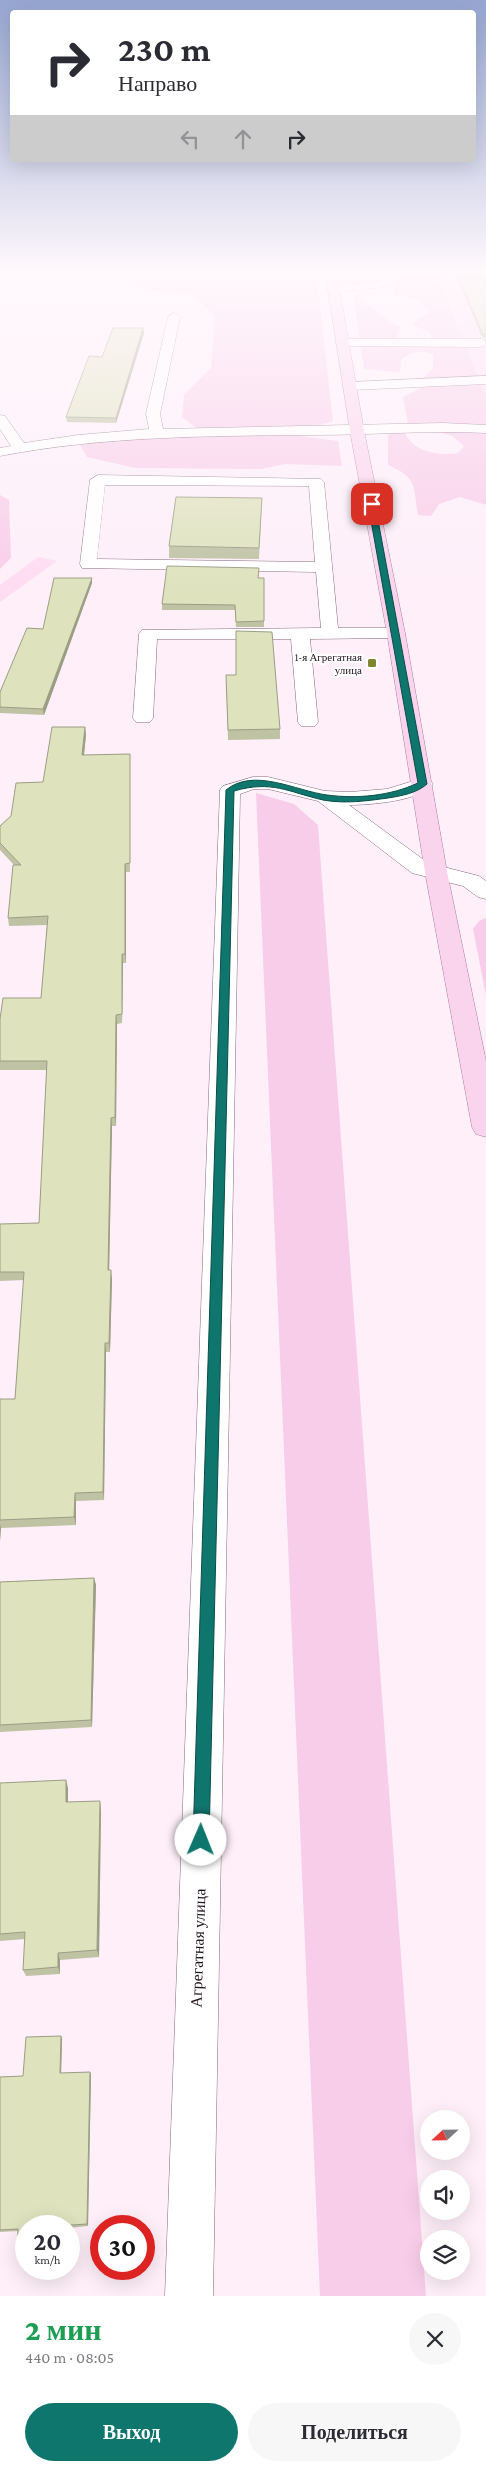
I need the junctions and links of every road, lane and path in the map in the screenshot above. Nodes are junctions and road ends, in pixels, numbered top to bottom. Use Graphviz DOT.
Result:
graph roads {
  1 [pos="161,376"];
  2 [pos="349,376"];
  3 [pos="486,380"];
  4 [pos="351,386"];
  5 [pos="0,419"];
  6 [pos="486,430"];
  7 [pos="357,431"];
  8 [pos="157,433"];
  9 [pos="19,447"];
  10 [pos="0,452"];
  11 [pos="324,567"];
  12 [pos="300,633"];
  13 [pos="330,633"];
  14 [pos="396,633"];
  15 [pos="143,718"];
  16 [pos="308,722"];
  17 [pos="423,784"];
  18 [pos="325,797"];
  19 [pos="436,872"];
  20 [pos="486,892"];
  21 [pos="481,1074"];
  22 [pos="486,1127"];
  23 [pos="188,2296"];
  1 -- 8 [label="street"];
  2 -- 4 [label="main road"];
  3 -- 4 [label="street"];
  4 -- 7 [label="main road"];
  5 -- 9 [label="street"];
  6 -- 7 [label="street"];
  7 -- 8 [label="street"];
  7 -- 14 [label="main road"];
  8 -- 9 [label="street"];
  9 -- 10 [label="street"];
  11 -- 11 [label="street"];
  11 -- 13 [label="street"];
  12 -- 13 [label="street"];
  12 -- 15 [label="street"];
  12 -- 16 [label="street"];
  13 -- 14 [label="street"];
  14 -- 17 [label="main road"];
  17 -- 18 [label="street"];
  17 -- 19 [label="main road"];
  18 -- 19 [label="street"];
  18 -- 23 [label="street, Агрегатная улица"];
  19 -- 20 [label="street"];
  19 -- 21 [label="main road"];
  21 -- 22 [label="main road"];
}
